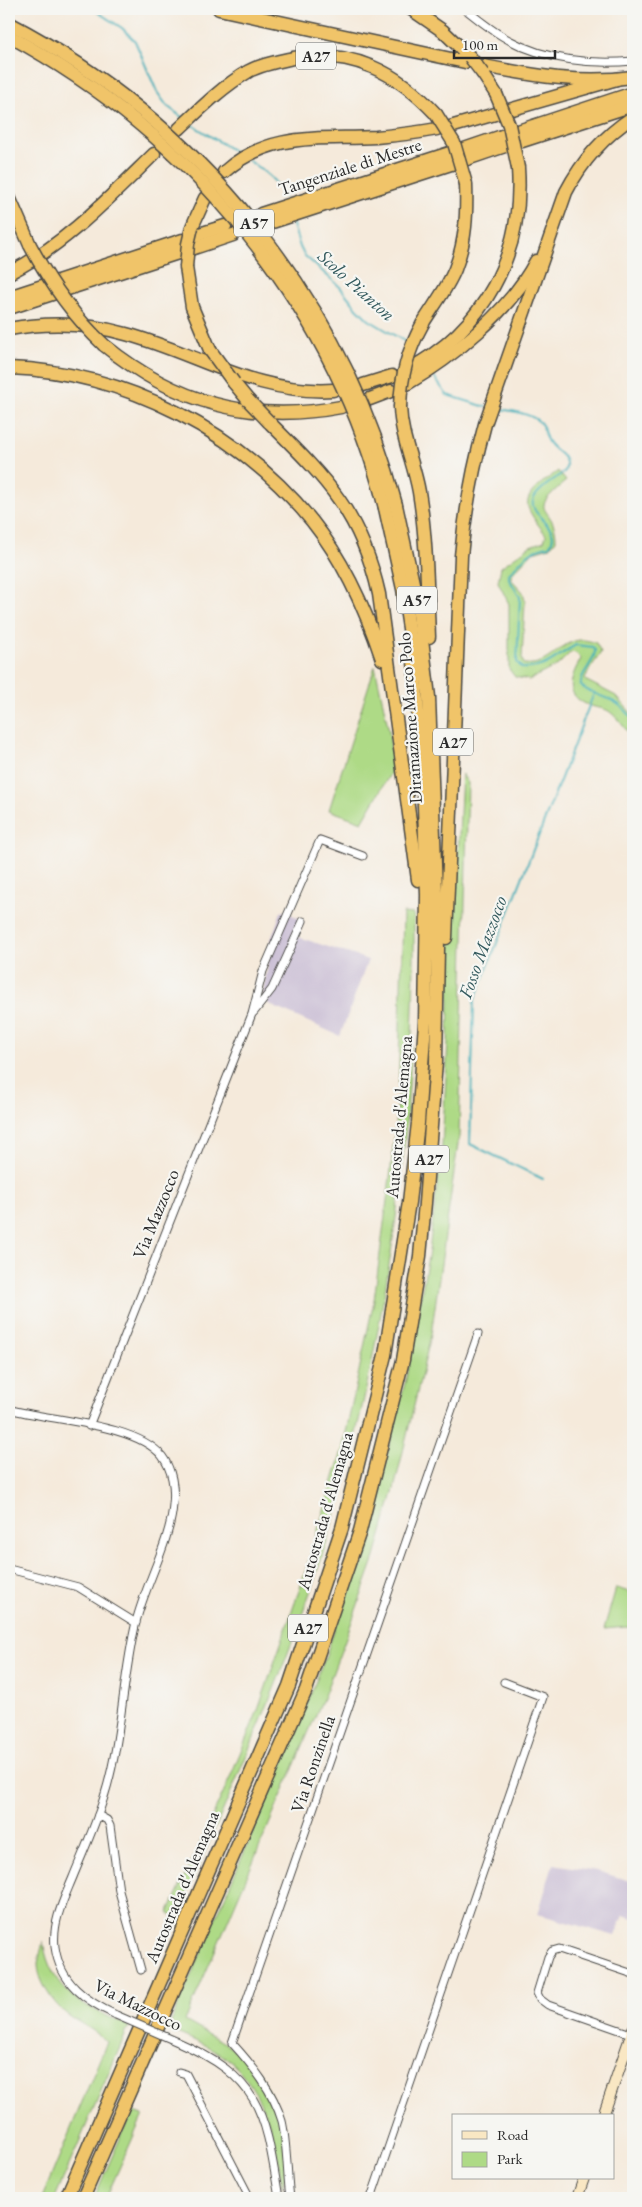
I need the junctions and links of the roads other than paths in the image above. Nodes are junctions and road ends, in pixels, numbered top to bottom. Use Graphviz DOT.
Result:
graph roads {
  1 [pos="219,9"];
  2 [pos="411,9"];
  3 [pos="465,9"];
  4 [pos="9,23"];
  5 [pos="9,36"];
  6 [pos="468,60"];
  7 [pos="633,61"];
  8 [pos="483,70"];
  9 [pos="633,77"];
  10 [pos="617,79"];
  11 [pos="633,94"];
  12 [pos="633,105"];
  13 [pos="633,117"];
  14 [pos="450,127"];
  15 [pos="437,129"];
  16 [pos="179,130"];
  17 [pos="506,140"];
  18 [pos="154,154"];
  19 [pos="465,154"];
  20 [pos="452,158"];
  21 [pos="224,172"];
  22 [pos="9,197"];
  23 [pos="205,198"];
  24 [pos="265,219"];
  25 [pos="554,225"];
  26 [pos="229,231"];
  27 [pos="188,241"];
  28 [pos="9,273"];
  29 [pos="9,297"];
  30 [pos="9,308"];
  31 [pos="9,330"];
  32 [pos="434,360"];
  33 [pos="9,368"];
  34 [pos="392,376"];
  35 [pos="363,385"];
  36 [pos="405,385"];
  37 [pos="333,390"];
  38 [pos="390,391"];
  39 [pos="370,398"];
  40 [pos="341,407"];
  41 [pos="390,507"];
  42 [pos="394,695"];
  43 [pos="428,697"];
  44 [pos="430,818"];
  45 [pos="363,856"];
  46 [pos="303,921"];
  47 [pos="252,1014"];
  48 [pos="425,1022"];
  49 [pos="436,1062"];
  50 [pos="478,1334"];
  51 [pos="9,1410"];
  52 [pos="88,1426"];
  53 [pos="9,1569"];
  54 [pos="136,1623"];
  55 [pos="504,1682"];
  56 [pos="98,1815"];
  57 [pos="141,1970"];
  58 [pos="633,1974"];
  59 [pos="632,2032"];
  60 [pos="179,2072"];
  61 [pos="604,2114"];
  62 [pos="583,2180"];
  63 [pos="66,2198"];
  64 [pos="83,2198"];
  65 [pos="250,2198"];
  66 [pos="279,2198"];
  67 [pos="290,2198"];
  68 [pos="371,2198"];
  69 [pos="577,2198"];
  1 -- 6 [label="highway"];
  2 -- 6 [label="highway"];
  3 -- 7 [label="street"];
  4 -- 41 [label="highway, Diramazione Marco Polo / A57, bridge"];
  5 -- 41 [label="highway, Diramazione Marco Polo / A57, bridge"];
  6 -- 8 [label="highway, bridge"];
  8 -- 10 [label="highway"];
  8 -- 32 [label="highway, bridge"];
  9 -- 10 [label="highway"];
  10 -- 14 [label="highway"];
  11 -- 12 [label="highway"];
  13 -- 25 [label="highway"];
  15 -- 21 [label="highway"];
  16 -- 43 [label="highway, A27, bridge"];
  17 -- 19 [label="highway"];
  18 -- 28 [label="highway"];
  20 -- 24 [label="highway, Tangenziale di Mestre / A57"];
  22 -- 40 [label="highway, bridge"];
  23 -- 27 [label="highway, A27"];
  25 -- 32 [label="highway"];
  25 -- 49 [label="highway, A27"];
  26 -- 27 [label="highway, A57"];
  27 -- 29 [label="highway, A57"];
  27 -- 30 [label="highway, A57"];
  27 -- 42 [label="highway, A27, bridge"];
  31 -- 37 [label="highway"];
  32 -- 36 [label="highway"];
  33 -- 42 [label="highway, A27"];
  34 -- 35 [label="highway"];
  38 -- 39 [label="highway"];
  41 -- 43 [label="highway, Diramazione Marco Polo / A57"];
  41 -- 44 [label="highway, Diramazione Marco Polo / A57"];
  42 -- 48 [label="highway, A27"];
  43 -- 44 [label="highway, Diramazione Marco Polo / A57"];
  44 -- 48 [label="highway, Autostrada d'Alemagna / A27"];
  44 -- 49 [label="highway, Autostrada d'Alemagna / A27"];
  45 -- 47 [label="street, Via Mazzocco"];
  46 -- 47 [label="street, Via Mazzocco"];
  47 -- 52 [label="street, Via Mazzocco"];
  48 -- 63 [label="highway, Autostrada d'Alemagna / A27"];
  49 -- 64 [label="highway, Autostrada d'Alemagna / A27"];
  50 -- 67 [label="street, Via Ronzinella"];
  51 -- 52 [label="street, Via Mazzocco"];
  52 -- 54 [label="street, Via Mazzocco"];
  53 -- 54 [label="street"];
  54 -- 56 [label="street, Via Mazzocco"];
  55 -- 68 [label="street"];
  56 -- 57 [label="street, Via Mazzocco"];
  56 -- 66 [label="street, Via Mazzocco, bridge"];
  58 -- 59 [label="street"];
  59 -- 61 [label="street"];
  60 -- 65 [label="street"];
  62 -- 69 [label="street"];
}
